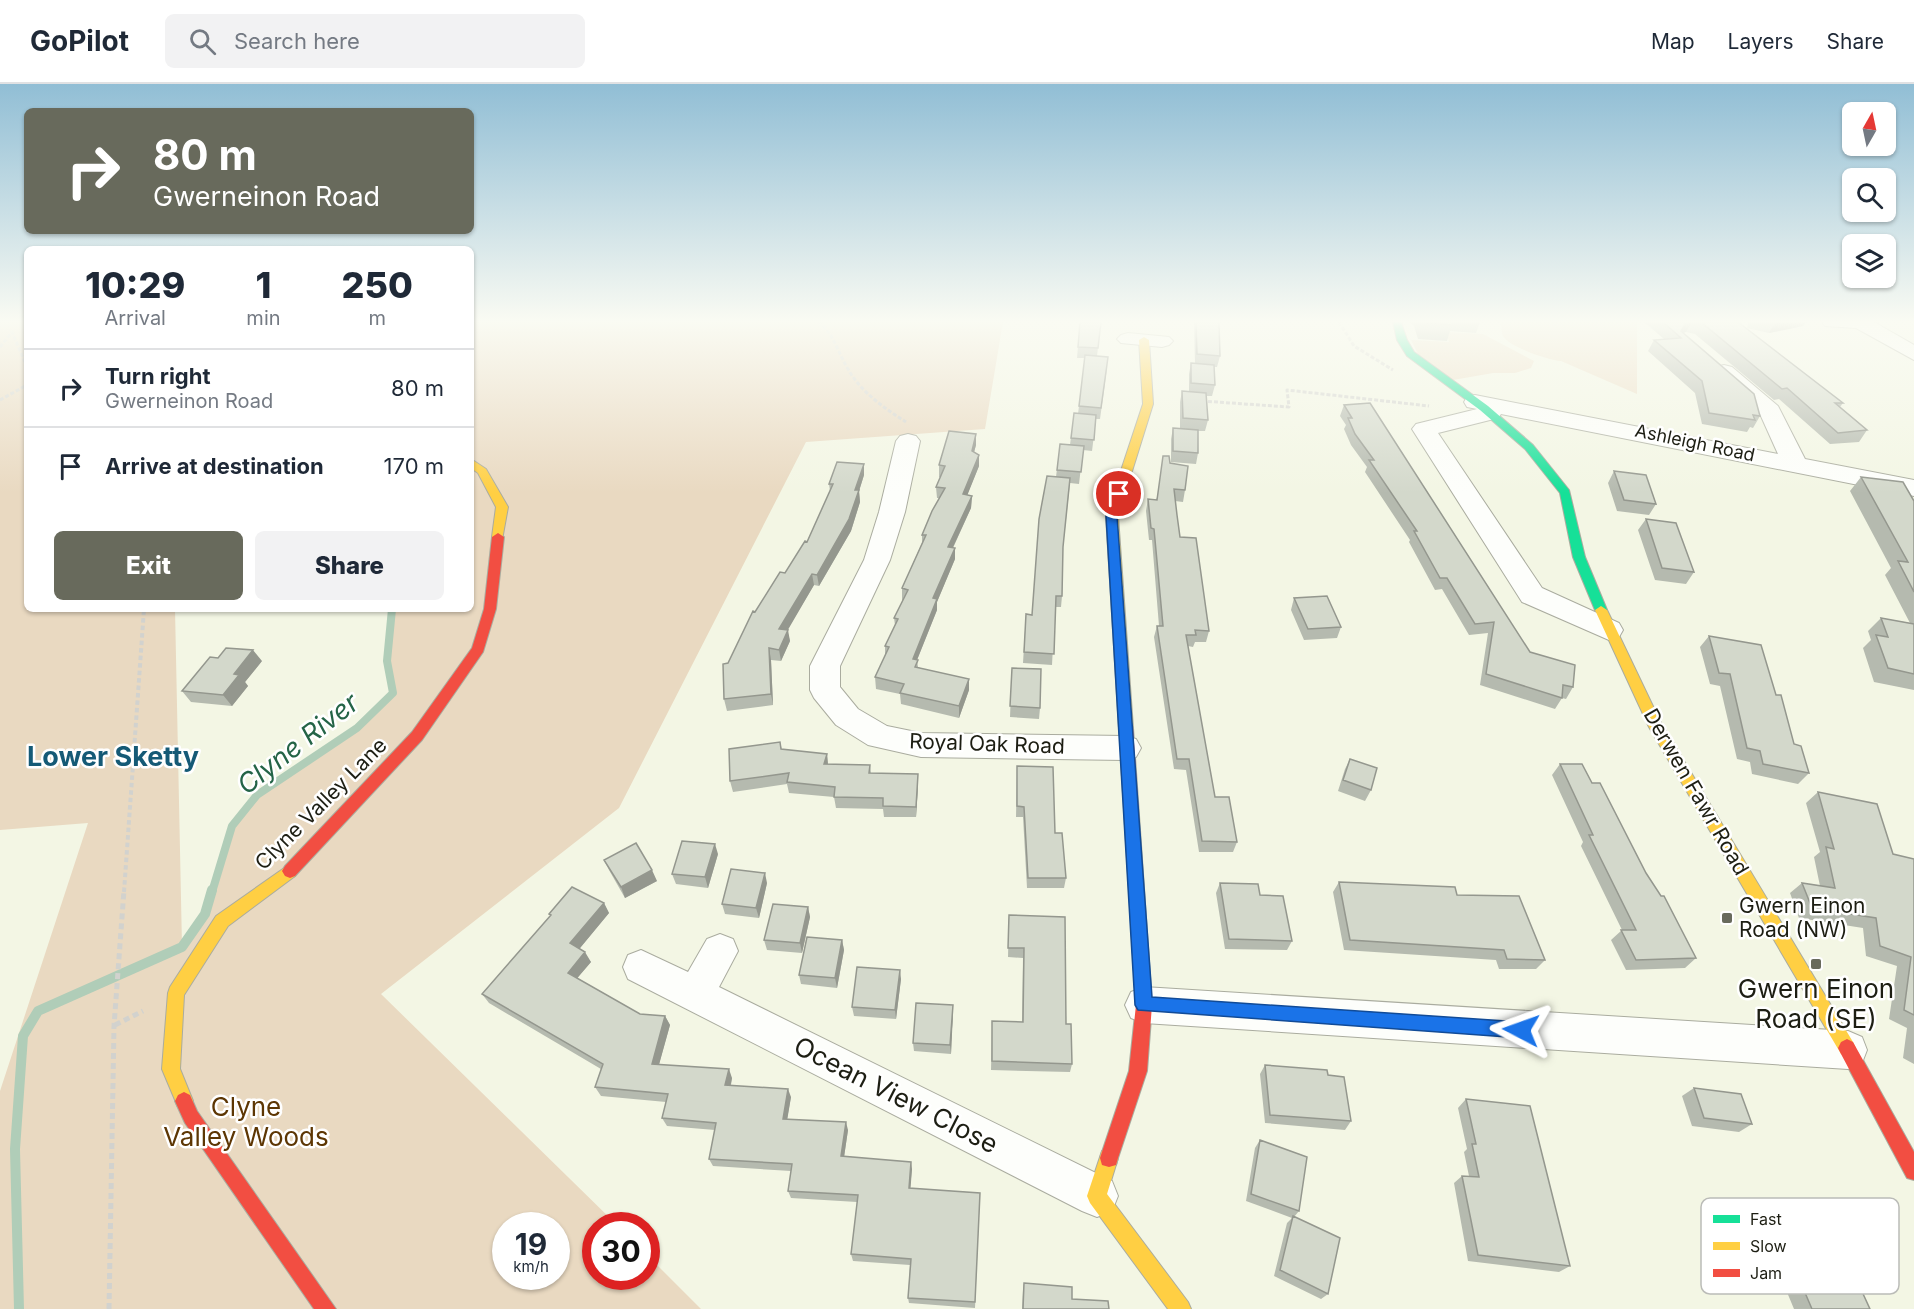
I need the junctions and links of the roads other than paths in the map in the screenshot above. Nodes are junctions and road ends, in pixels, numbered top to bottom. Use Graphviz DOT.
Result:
graph roads {
  1 [pos="1147,379"];
  2 [pos="1445,379"];
  3 [pos="1733,379"];
  4 [pos="1483,407"];
  5 [pos="899,453"];
  6 [pos="474,464"];
  7 [pos="1795,464"];
  8 [pos="1914,488"];
  9 [pos="1609,630"];
  10 [pos="1125,748"];
  11 [pos="720,951"];
  12 [pos="641,967"];
  13 [pos="695,995"];
  14 [pos="1144,1005"];
  15 [pos="1848,1050"];
  16 [pos="1914,1171"];
  17 [pos="1097,1196"];
  18 [pos="326,1309"];
  19 [pos="1180,1309"];
  1 -- 10 [label="street"];
  2 -- 4 [label="street, Derwen Fawr Road"];
  3 -- 7 [label="street"];
  4 -- 7 [label="street, Ashleigh Road"];
  4 -- 9 [label="street, Derwen Fawr Road"];
  4 -- 9 [label="street"];
  5 -- 10 [label="street, Royal Oak Road"];
  6 -- 18 [label="street, Clyne Valley Lane"];
  7 -- 8 [label="street, Ashleigh Road"];
  9 -- 15 [label="street, Derwen Fawr Road"];
  10 -- 14 [label="street"];
  11 -- 13 [label="street"];
  12 -- 13 [label="street, Ocean View Close"];
  13 -- 17 [label="street, Ocean View Close"];
  14 -- 15 [label="street"];
  14 -- 17 [label="street"];
  15 -- 16 [label="street, Derwen Fawr Road"];
  17 -- 19 [label="street"];
}
